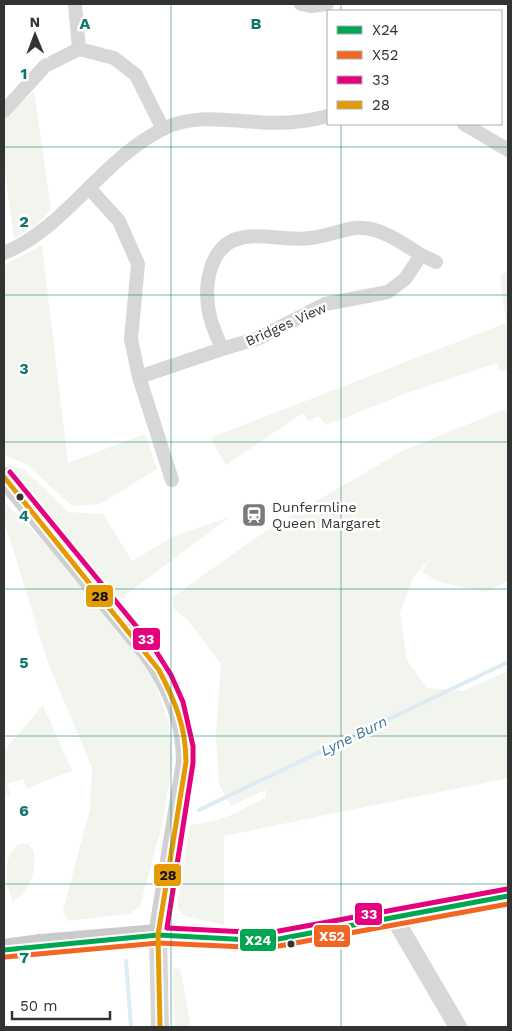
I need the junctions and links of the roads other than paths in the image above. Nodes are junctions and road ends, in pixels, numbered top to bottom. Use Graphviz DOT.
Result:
graph roads {
  1 [pos="75,4"];
  2 [pos="301,4"];
  3 [pos="327,4"];
  4 [pos="79,50"];
  5 [pos="4,112"];
  6 [pos="327,116"];
  7 [pos="466,125"];
  8 [pos="163,129"];
  9 [pos="508,150"];
  10 [pos="89,188"];
  11 [pos="4,254"];
  12 [pos="421,255"];
  13 [pos="436,262"];
  14 [pos="222,350"];
  15 [pos="139,377"];
  16 [pos="4,477"];
  17 [pos="172,480"];
  18 [pos="508,896"];
  19 [pos="394,916"];
  20 [pos="158,935"];
  21 [pos="4,950"];
  22 [pos="160,1027"];
  23 [pos="458,1027"];
  1 -- 4 [label="street"];
  2 -- 3 [label="street"];
  4 -- 5 [label="street"];
  4 -- 8 [label="street"];
  6 -- 8 [label="street"];
  7 -- 9 [label="street"];
  8 -- 10 [label="street"];
  10 -- 11 [label="street"];
  10 -- 15 [label="street"];
  12 -- 13 [label="street"];
  12 -- 14 [label="street, Bridges View"];
  12 -- 14 [label="street"];
  14 -- 15 [label="street, Bridges View"];
  15 -- 17 [label="street"];
  16 -- 20 [label="main road"];
  18 -- 19 [label="main road"];
  19 -- 20 [label="main road"];
  19 -- 23 [label="street"];
  20 -- 21 [label="main road"];
  20 -- 22 [label="street"];
}
